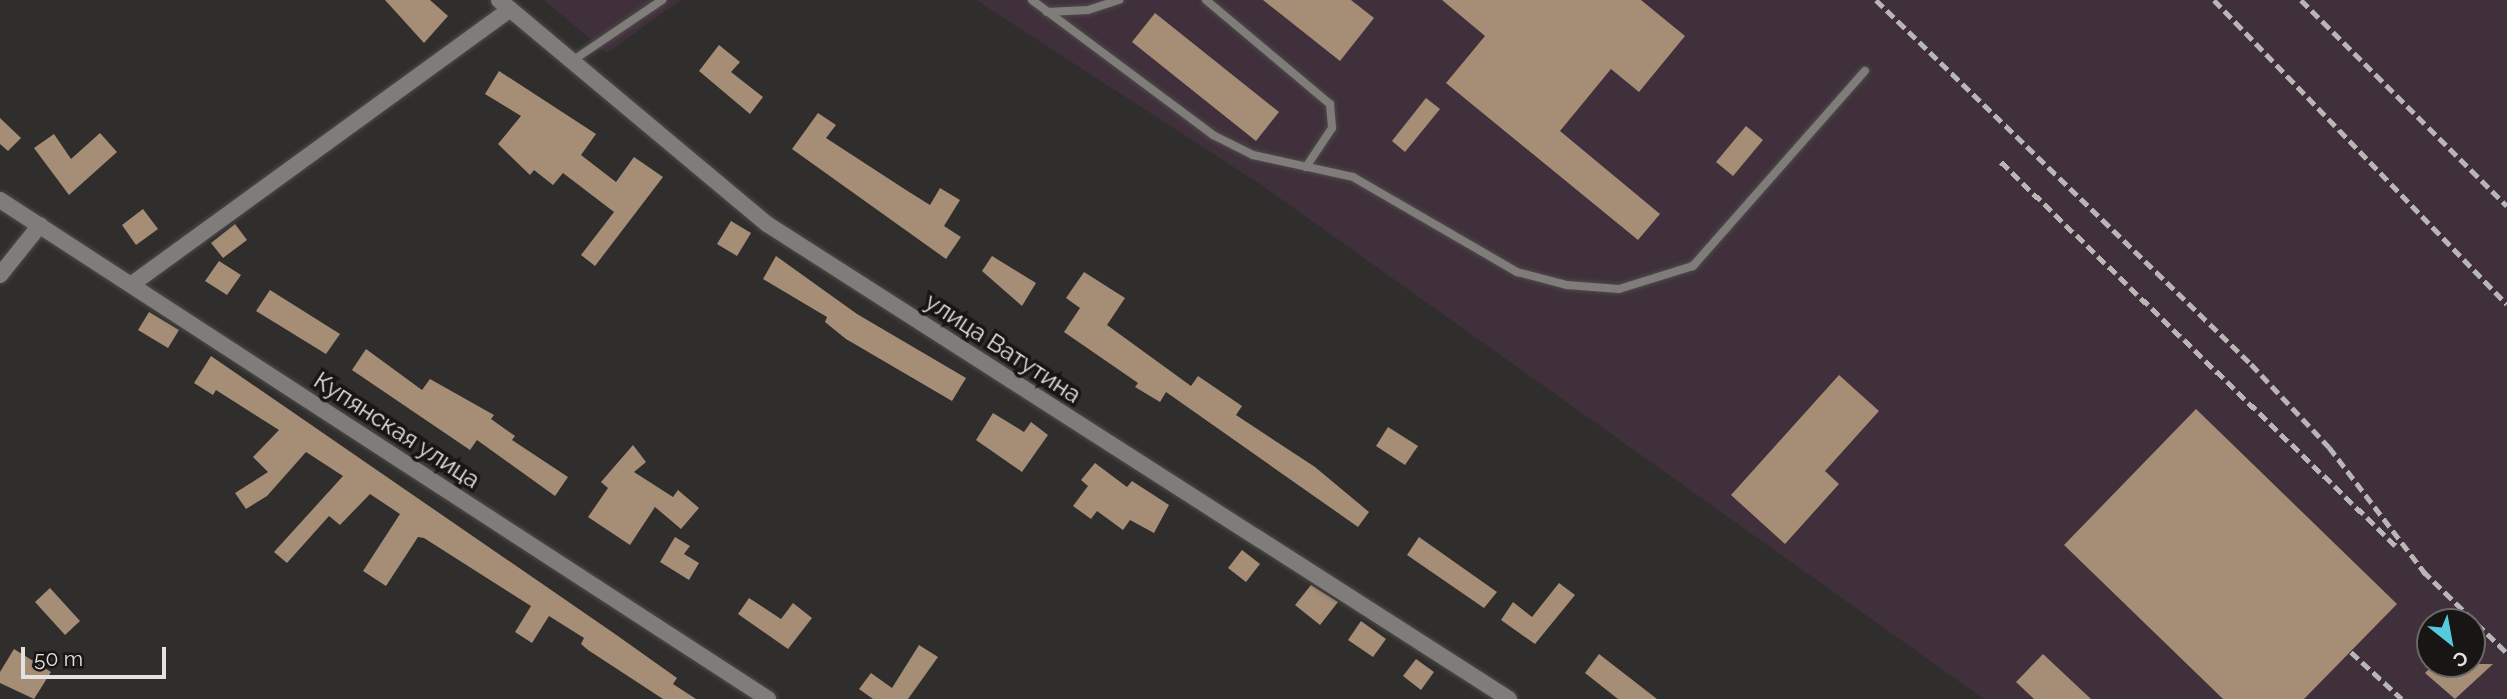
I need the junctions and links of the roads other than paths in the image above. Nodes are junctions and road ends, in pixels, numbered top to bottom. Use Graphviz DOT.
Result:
graph roads {
  1 [pos="662,0"];
  2 [pos="1032,0"];
  3 [pos="1119,0"];
  4 [pos="1206,0"];
  5 [pos="504,5"];
  6 [pos="1046,12"];
  7 [pos="572,61"];
  8 [pos="1865,71"];
  9 [pos="1306,167"];
  10 [pos="0,200"];
  11 [pos="40,225"];
  12 [pos="0,275"];
  13 [pos="132,284"];
  14 [pos="768,699"];
  15 [pos="1509,699"];
  1 -- 7 [label="lane"];
  2 -- 6 [label="lane"];
  3 -- 6 [label="lane"];
  4 -- 9 [label="lane"];
  5 -- 7 [label="street, улица Ватутина"];
  5 -- 13 [label="street"];
  6 -- 9 [label="lane"];
  7 -- 15 [label="street, улица Ватутина"];
  8 -- 9 [label="lane"];
  10 -- 11 [label="street, Купянская улица"];
  11 -- 12 [label="street"];
  11 -- 13 [label="street, Купянская улица"];
  13 -- 14 [label="street, Купянская улица"];
}
